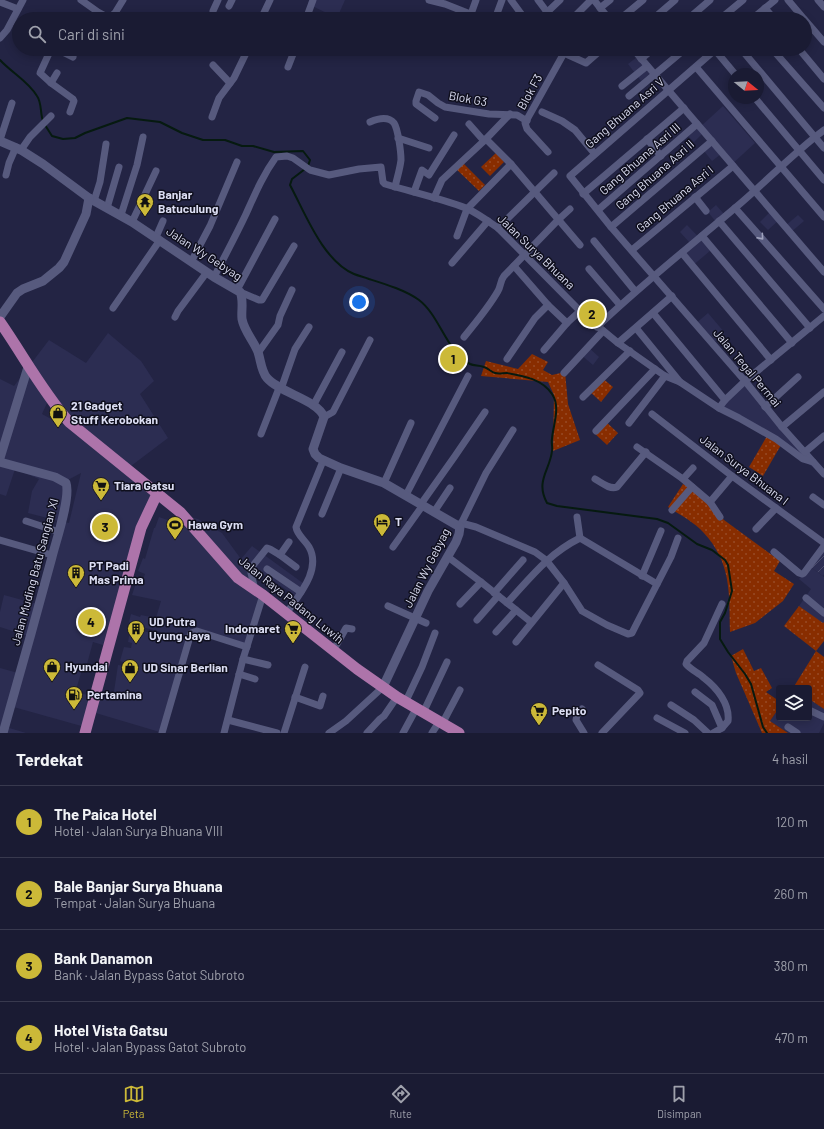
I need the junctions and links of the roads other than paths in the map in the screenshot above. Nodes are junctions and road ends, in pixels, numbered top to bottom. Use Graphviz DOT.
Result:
graph roads {
  1 [pos="23,0"];
  2 [pos="81,0"];
  3 [pos="122,0"];
  4 [pos="218,0"];
  5 [pos="270,0"];
  6 [pos="313,0"];
  7 [pos="430,0"];
  8 [pos="476,0"];
  9 [pos="502,0"];
  10 [pos="511,0"];
  11 [pos="538,0"];
  12 [pos="560,0"];
  13 [pos="592,0"];
  14 [pos="610,0"];
  15 [pos="642,0"];
  16 [pos="675,0"];
  17 [pos="710,0"];
  18 [pos="743,0"];
  19 [pos="775,0"];
  20 [pos="788,0"];
  21 [pos="818,0"];
  22 [pos="0,2"];
  23 [pos="824,7"];
  24 [pos="600,8"];
  25 [pos="765,8"];
  26 [pos="18,9"];
  27 [pos="213,11"];
  28 [pos="18,12"];
  29 [pos="98,12"];
  30 [pos="115,12"];
  31 [pos="264,12"];
  32 [pos="309,12"];
  33 [pos="465,12"];
  34 [pos="472,12"];
  35 [pos="498,12"];
  36 [pos="520,12"];
  37 [pos="547,12"];
  38 [pos="579,12"];
  39 [pos="602,12"];
  40 [pos="628,12"];
  41 [pos="661,12"];
  42 [pos="696,12"];
  43 [pos="728,12"];
  44 [pos="760,12"];
  45 [pos="768,12"];
  46 [pos="798,12"];
  47 [pos="12,24"];
  48 [pos="812,28"];
  49 [pos="0,38"];
  50 [pos="824,42"];
  51 [pos="48,56"];
  52 [pos="245,56"];
  53 [pos="292,56"];
  54 [pos="565,56"];
  55 [pos="574,56"];
  56 [pos="594,56"];
  57 [pos="639,56"];
  58 [pos="645,56"];
  59 [pos="677,56"];
  60 [pos="709,56"];
  61 [pos="721,56"];
  62 [pos="747,56"];
  63 [pos="778,56"];
  64 [pos="805,56"];
  65 [pos="641,59"];
  66 [pos="213,65"];
  67 [pos="647,66"];
  68 [pos="288,67"];
  69 [pos="696,67"];
  70 [pos="730,68"];
  71 [pos="57,73"];
  72 [pos="655,75"];
  73 [pos="824,79"];
  74 [pos="51,83"];
  75 [pos="230,83"];
  76 [pos="622,86"];
  77 [pos="669,90"];
  78 [pos="629,96"];
  79 [pos="12,103"];
  80 [pos="760,104"];
  81 [pos="684,108"];
  82 [pos="824,108"];
  83 [pos="70,112"];
  84 [pos="542,112"];
  85 [pos="510,114"];
  86 [pos="212,117"];
  87 [pos="49,118"];
  88 [pos="435,118"];
  89 [pos="527,120"];
  90 [pos="370,122"];
  91 [pos="469,124"];
  92 [pos="697,124"];
  93 [pos="824,130"];
  94 [pos="454,135"];
  95 [pos="143,137"];
  96 [pos="814,137"];
  97 [pos="398,138"];
  98 [pos="647,139"];
  99 [pos="485,140"];
  100 [pos="0,141"];
  101 [pos="712,141"];
  102 [pos="106,144"];
  103 [pos="19,148"];
  104 [pos="429,148"];
  105 [pos="824,148"];
  106 [pos="800,151"];
  107 [pos="548,152"];
  108 [pos="594,153"];
  109 [pos="661,156"];
  110 [pos="237,162"];
  111 [pos="511,164"];
  112 [pos="733,166"];
  113 [pos="120,167"];
  114 [pos="782,167"];
  115 [pos="156,171"];
  116 [pos="554,173"];
  117 [pos="6,175"];
  118 [pos="570,176"];
  119 [pos="824,180"];
  120 [pos="395,187"];
  121 [pos="535,191"];
  122 [pos="755,191"];
  123 [pos="414,192"];
  124 [pos="584,194"];
  125 [pos="695,197"];
  126 [pos="434,198"];
  127 [pos="94,201"];
  128 [pos="107,208"];
  129 [pos="467,208"];
  130 [pos="735,208"];
  131 [pos="570,209"];
  132 [pos="598,210"];
  133 [pos="706,211"];
  134 [pos="121,215"];
  135 [pos="824,217"];
  136 [pos="275,219"];
  137 [pos="558,220"];
  138 [pos="163,221"];
  139 [pos="488,221"];
  140 [pos="719,221"];
  141 [pos="132,222"];
  142 [pos="611,227"];
  143 [pos="498,228"];
  144 [pos="457,236"];
  145 [pos="702,236"];
  146 [pos="158,238"];
  147 [pos="594,241"];
  148 [pos="580,245"];
  149 [pos="294,246"];
  150 [pos="632,250"];
  151 [pos="682,253"];
  152 [pos="524,255"];
  153 [pos="191,262"];
  154 [pos="452,263"];
  155 [pos="514,266"];
  156 [pos="589,269"];
  157 [pos="824,272"];
  158 [pos="210,275"];
  159 [pos="654,275"];
  160 [pos="292,290"];
  161 [pos="239,291"];
  162 [pos="635,291"];
  163 [pos="672,296"];
  164 [pos="548,305"];
  165 [pos="620,305"];
  166 [pos="113,308"];
  167 [pos="824,309"];
  168 [pos="580,311"];
  169 [pos="653,313"];
  170 [pos="824,316"];
  171 [pos="0,318"];
  172 [pos="175,318"];
  173 [pos="0,322"];
  174 [pos="567,323"];
  175 [pos="309,327"];
  176 [pos="636,328"];
  177 [pos="810,328"];
  178 [pos="600,329"];
  179 [pos="464,337"];
  180 [pos="370,340"];
  181 [pos="618,343"];
  182 [pos="792,343"];
  183 [pos="544,350"];
  184 [pos="630,351"];
  185 [pos="342,352"];
  186 [pos="258,353"];
  187 [pos="507,359"];
  188 [pos="771,360"];
  189 [pos="28,367"];
  190 [pos="655,369"];
  191 [pos="564,373"];
  192 [pos="468,376"];
  193 [pos="665,376"];
  194 [pos="798,377"];
  195 [pos="745,381"];
  196 [pos="680,382"];
  197 [pos="280,388"];
  198 [pos="824,392"];
  199 [pos="583,397"];
  200 [pos="725,400"];
  201 [pos="314,406"];
  202 [pos="765,407"];
  203 [pos="719,408"];
  204 [pos="485,412"];
  205 [pos="652,414"];
  206 [pos="324,418"];
  207 [pos="411,423"];
  208 [pos="629,423"];
  209 [pos="782,427"];
  210 [pos="513,430"];
  211 [pos="596,431"];
  212 [pos="261,434"];
  213 [pos="824,436"];
  214 [pos="637,447"];
  215 [pos="646,452"];
  216 [pos="804,452"];
  217 [pos="0,458"];
  218 [pos="323,461"];
  219 [pos="0,462"];
  220 [pos="813,462"];
  221 [pos="341,468"];
  222 [pos="693,468"];
  223 [pos="824,474"];
  224 [pos="732,476"];
  225 [pos="596,479"];
  226 [pos="683,479"];
  227 [pos="384,483"];
  228 [pos="692,487"];
  229 [pos="450,488"];
  230 [pos="157,494"];
  231 [pos="406,495"];
  232 [pos="813,497"];
  233 [pos="710,502"];
  234 [pos="422,505"];
  235 [pos="824,505"];
  236 [pos="776,508"];
  237 [pos="672,510"];
  238 [pos="434,512"];
  239 [pos="322,514"];
  240 [pos="577,517"];
  241 [pos="720,517"];
  242 [pos="26,521"];
  243 [pos="460,525"];
  244 [pos="756,529"];
  245 [pos="661,530"];
  246 [pos="59,532"];
  247 [pos="580,538"];
  248 [pos="678,538"];
  249 [pos="0,540"];
  250 [pos="289,542"];
  251 [pos="824,544"];
  252 [pos="393,547"];
  253 [pos="774,552"];
  254 [pos="52,555"];
  255 [pos="280,555"];
  256 [pos="448,557"];
  257 [pos="523,560"];
  258 [pos="546,560"];
  259 [pos="296,567"];
  260 [pos="267,569"];
  261 [pos="642,576"];
  262 [pos="481,582"];
  263 [pos="564,583"];
  264 [pos="656,584"];
  265 [pos="301,592"];
  266 [pos="259,593"];
  267 [pos="496,594"];
  268 [pos="806,598"];
  269 [pos="507,603"];
  270 [pos="460,604"];
  271 [pos="722,604"];
  272 [pos="388,606"];
  273 [pos="516,610"];
  274 [pos="824,613"];
  275 [pos="286,614"];
  276 [pos="414,619"];
  277 [pos="477,620"];
  278 [pos="531,622"];
  279 [pos="426,623"];
  280 [pos="352,629"];
  281 [pos="496,632"];
  282 [pos="435,633"];
  283 [pos="516,642"];
  284 [pos="247,647"];
  285 [pos="333,651"];
  286 [pos="243,659"];
  287 [pos="447,662"];
  288 [pos="268,665"];
  289 [pos="598,666"];
  290 [pos="305,667"];
  291 [pos="240,674"];
  292 [pos="255,679"];
  293 [pos="383,687"];
  294 [pos="460,690"];
  295 [pos="695,692"];
  296 [pos="323,696"];
  297 [pos="294,697"];
  298 [pos="401,700"];
  299 [pos="671,705"];
  300 [pos="582,709"];
  301 [pos="419,711"];
  302 [pos="812,711"];
  303 [pos="824,717"];
  304 [pos="657,718"];
  305 [pos="228,720"];
  306 [pos="440,723"];
  307 [pos="788,727"];
  308 [pos="722,728"];
  309 [pos="457,732"];
  310 [pos="3,733"];
  311 [pos="85,733"];
  312 [pos="162,733"];
  313 [pos="224,733"];
  314 [pos="277,733"];
  315 [pos="284,733"];
  316 [pos="329,733"];
  317 [pos="367,733"];
  318 [pos="403,733"];
  319 [pos="432,733"];
  320 [pos="584,733"];
  321 [pos="602,733"];
  322 [pos="685,733"];
  323 [pos="708,733"];
  324 [pos="713,733"];
  325 [pos="796,733"];
  1 -- 26 [label="street"];
  2 -- 29 [label="street"];
  3 -- 30 [label="street"];
  4 -- 27 [label="street"];
  5 -- 31 [label="street"];
  6 -- 32 [label="street"];
  7 -- 33 [label="street"];
  8 -- 34 [label="street"];
  9 -- 35 [label="street"];
  10 -- 36 [label="street"];
  11 -- 37 [label="street"];
  12 -- 37 [label="street"];
  13 -- 24 [label="street"];
  13 -- 38 [label="street"];
  14 -- 24 [label="street"];
  15 -- 40 [label="street"];
  16 -- 41 [label="street"];
  17 -- 42 [label="street"];
  18 -- 43 [label="street"];
  19 -- 25 [label="street"];
  20 -- 46 [label="street"];
  21 -- 23 [label="street"];
  22 -- 26 [label="street"];
  24 -- 39 [label="street"];
  25 -- 44 [label="street"];
  25 -- 45 [label="street"];
  26 -- 28 [label="street"];
  47 -- 49 [label="street"];
  48 -- 50 [label="street"];
  51 -- 74 [label="street"];
  52 -- 75 [label="street"];
  53 -- 68 [label="street"];
  54 -- 89 [label="street, Blok F3"];
  55 -- 56 [label="street"];
  57 -- 65 [label="street"];
  58 -- 65 [label="street"];
  59 -- 72 [label="street"];
  60 -- 69 [label="street, Gang Bhuana Asri V"];
  61 -- 70 [label="street"];
  62 -- 96 [label="street"];
  63 -- 82 [label="street"];
  64 -- 73 [label="street"];
  65 -- 67 [label="street"];
  66 -- 75 [label="street"];
  67 -- 72 [label="street"];
  67 -- 76 [label="street"];
  69 -- 77 [label="street, Gang Bhuana Asri V"];
  69 -- 114 [label="street"];
  71 -- 74 [label="street"];
  72 -- 77 [label="street"];
  72 -- 78 [label="street"];
  74 -- 83 [label="street"];
  75 -- 86 [label="street"];
  77 -- 81 [label="street"];
  77 -- 108 [label="street, Gang Bhuana Asri V"];
  79 -- 100 [label="street"];
  80 -- 106 [label="street"];
  81 -- 92 [label="street"];
  81 -- 98 [label="street"];
  84 -- 108 [label="street"];
  85 -- 88 [label="street, Blok G3"];
  85 -- 89 [label="street, Blok G3"];
  85 -- 99 [label="street"];
  87 -- 103 [label="street"];
  89 -- 107 [label="street"];
  90 -- 97 [label="street"];
  91 -- 99 [label="street"];
  92 -- 101 [label="street"];
  92 -- 109 [label="street, Gang Bhuana Asri III"];
  93 -- 96 [label="street"];
  94 -- 123 [label="street"];
  95 -- 134 [label="street"];
  96 -- 105 [label="street"];
  96 -- 106 [label="street"];
  97 -- 104 [label="street"];
  97 -- 120 [label="street"];
  98 -- 109 [label="street"];
  98 -- 124 [label="street"];
  99 -- 111 [label="street"];
  99 -- 126 [label="street"];
  100 -- 103 [label="street, Jalan Wy Gebyag"];
  101 -- 112 [label="street"];
  101 -- 142 [label="street, Gang Bhuana Asri II"];
  102 -- 127 [label="street"];
  103 -- 117 [label="street"];
  103 -- 127 [label="street, Jalan Wy Gebyag"];
  106 -- 114 [label="street"];
  106 -- 119 [label="street"];
  108 -- 118 [label="street, Gang Bhuana Asri V"];
  109 -- 132 [label="street, Gang Bhuana Asri III"];
  110 -- 153 [label="street"];
  111 -- 121 [label="street"];
  111 -- 129 [label="street"];
  112 -- 122 [label="street"];
  112 -- 125 [label="street, Gang Bhuana Asri I"];
  113 -- 128 [label="street"];
  114 -- 122 [label="street"];
  114 -- 135 [label="street"];
  115 -- 141 [label="street"];
  116 -- 121 [label="street"];
  118 -- 124 [label="street, Jalan Tegal Permai"];
  120 -- 123 [label="street, Jalan Surya Bhuana"];
  120 -- 158 [label="street, Jalan Surya Bhuana"];
  121 -- 137 [label="street"];
  121 -- 143 [label="street"];
  122 -- 130 [label="street"];
  122 -- 157 [label="street"];
  123 -- 126 [label="street, Jalan Surya Bhuana"];
  124 -- 132 [label="street, Jalan Tegal Permai"];
  125 -- 133 [label="street"];
  125 -- 150 [label="street, Gang Bhuana Asri I"];
  126 -- 129 [label="street, Jalan Surya Bhuana"];
  127 -- 128 [label="street, Jalan Wy Gebyag"];
  127 -- 171 [label="street"];
  128 -- 134 [label="street, Jalan Wy Gebyag"];
  129 -- 139 [label="street, Jalan Surya Bhuana"];
  129 -- 144 [label="street"];
  130 -- 140 [label="street"];
  130 -- 167 [label="street, one-way"];
  131 -- 137 [label="street"];
  132 -- 142 [label="street, Jalan Tegal Permai"];
  134 -- 141 [label="street, Jalan Wy Gebyag"];
  136 -- 161 [label="street"];
  137 -- 148 [label="street"];
  137 -- 152 [label="street"];
  138 -- 146 [label="street"];
  139 -- 143 [label="street, Jalan Surya Bhuana"];
  139 -- 154 [label="street"];
  140 -- 145 [label="street"];
  140 -- 177 [label="street"];
  141 -- 146 [label="street, Jalan Wy Gebyag"];
  142 -- 150 [label="street, Jalan Tegal Permai"];
  143 -- 152 [label="street, Jalan Surya Bhuana"];
  145 -- 151 [label="street"];
  145 -- 182 [label="street"];
  146 -- 153 [label="street, Jalan Wy Gebyag"];
  146 -- 166 [label="street"];
  147 -- 162 [label="street"];
  149 -- 161 [label="street"];
  150 -- 159 [label="street, Jalan Tegal Permai"];
  151 -- 159 [label="street"];
  151 -- 188 [label="street"];
  152 -- 155 [label="street"];
  152 -- 168 [label="street, Jalan Surya Bhuana"];
  153 -- 158 [label="street, Jalan Wy Gebyag"];
  155 -- 164 [label="street"];
  155 -- 179 [label="street"];
  156 -- 165 [label="street"];
  158 -- 161 [label="street, Jalan Wy Gebyag"];
  158 -- 172 [label="street"];
  159 -- 162 [label="street"];
  159 -- 163 [label="street, Jalan Tegal Permai"];
  160 -- 186 [label="street"];
  161 -- 186 [label="street, Jalan Wy Gebyag"];
  162 -- 165 [label="street"];
  163 -- 169 [label="street"];
  163 -- 195 [label="street, Jalan Tegal Permai"];
  164 -- 174 [label="street"];
  164 -- 187 [label="street"];
  165 -- 178 [label="street"];
  168 -- 174 [label="street"];
  168 -- 178 [label="street, Jalan Surya Bhuana"];
  169 -- 176 [label="street"];
  169 -- 200 [label="street"];
  170 -- 177 [label="street"];
  173 -- 189 [label="main road, Jalan Raya Padang Luwih"];
  174 -- 183 [label="street"];
  175 -- 197 [label="street"];
  176 -- 181 [label="street"];
  176 -- 196 [label="street"];
  177 -- 182 [label="street"];
  178 -- 181 [label="street, Jalan Surya Bhuana"];
  178 -- 191 [label="street"];
  180 -- 206 [label="street"];
  181 -- 184 [label="street, Jalan Surya Bhuana"];
  182 -- 188 [label="street"];
  184 -- 190 [label="street, Jalan Surya Bhuana"];
  184 -- 199 [label="street"];
  185 -- 201 [label="street"];
  186 -- 197 [label="street, Jalan Wy Gebyag"];
  188 -- 195 [label="street"];
  189 -- 217 [label="street"];
  189 -- 230 [label="main road, Jalan Raya Padang Luwih"];
  190 -- 193 [label="street, Jalan Surya Bhuana"];
  190 -- 211 [label="street"];
  192 -- 231 [label="street"];
  193 -- 196 [label="street, Jalan Surya Bhuana"];
  193 -- 208 [label="street"];
  194 -- 202 [label="street"];
  195 -- 200 [label="street"];
  195 -- 202 [label="street, Jalan Tegal Permai"];
  196 -- 203 [label="street, Jalan Surya Bhuana"];
  197 -- 201 [label="street, Jalan Wy Gebyag"];
  197 -- 212 [label="street"];
  198 -- 209 [label="street"];
  200 -- 203 [label="street"];
  201 -- 206 [label="street, Jalan Wy Gebyag"];
  202 -- 209 [label="street, Jalan Tegal Permai"];
  203 -- 220 [label="street, Jalan Surya Bhuana"];
  204 -- 234 [label="street"];
  205 -- 224 [label="street, Jalan Surya Bhuana I"];
  206 -- 218 [label="street"];
  207 -- 227 [label="street"];
  209 -- 216 [label="street, Jalan Tegal Permai"];
  210 -- 243 [label="street"];
  213 -- 216 [label="street"];
  214 -- 215 [label="street"];
  215 -- 225 [label="street"];
  215 -- 226 [label="street"];
  216 -- 220 [label="street, Jalan Tegal Permai"];
  218 -- 221 [label="street, Jalan Wy Gebyag"];
  218 -- 265 [label="street"];
  219 -- 246 [label="street, Jalan Muding Batu Sangian XI"];
  220 -- 223 [label="street, Jalan Tegal Permai"];
  221 -- 227 [label="street, Jalan Wy Gebyag"];
  221 -- 239 [label="street"];
  222 -- 226 [label="street"];
  224 -- 233 [label="street"];
  224 -- 236 [label="street, Jalan Surya Bhuana I"];
  226 -- 228 [label="street"];
  227 -- 231 [label="street, Jalan Wy Gebyag"];
  228 -- 233 [label="street"];
  228 -- 237 [label="street"];
  229 -- 238 [label="street"];
  230 -- 266 [label="main road, Jalan Raya Padang Luwih"];
  230 -- 311 [label="main road"];
  231 -- 234 [label="street, Jalan Wy Gebyag"];
  232 -- 235 [label="street"];
  233 -- 241 [label="street"];
  234 -- 238 [label="street, Jalan Wy Gebyag"];
  234 -- 252 [label="street"];
  236 -- 244 [label="street"];
  236 -- 251 [label="street, Jalan Surya Bhuana I"];
  238 -- 243 [label="street, Jalan Wy Gebyag"];
  240 -- 247 [label="street"];
  242 -- 246 [label="street"];
  243 -- 256 [label="street, Jalan Wy Gebyag"];
  243 -- 258 [label="street"];
  245 -- 261 [label="street"];
  246 -- 254 [label="street, Jalan Muding Batu Sangian XI"];
  247 -- 258 [label="street"];
  247 -- 261 [label="street"];
  248 -- 264 [label="street"];
  249 -- 254 [label="street"];
  250 -- 255 [label="street"];
  251 -- 253 [label="street, Jalan Surya Bhuana I"];
  254 -- 310 [label="street, Jalan Muding Batu Sangian XI"];
  255 -- 259 [label="street"];
  255 -- 266 [label="street"];
  256 -- 262 [label="street"];
  256 -- 276 [label="street, Jalan Wy Gebyag"];
  257 -- 267 [label="street"];
  258 -- 263 [label="street"];
  258 -- 269 [label="street"];
  260 -- 265 [label="street"];
  261 -- 264 [label="street"];
  262 -- 267 [label="street"];
  262 -- 270 [label="street"];
  263 -- 264 [label="street"];
  263 -- 278 [label="street"];
  265 -- 275 [label="street"];
  266 -- 275 [label="main road, Jalan Raya Padang Luwih"];
  266 -- 284 [label="street"];
  267 -- 269 [label="street"];
  267 -- 277 [label="street"];
  268 -- 274 [label="street"];
  269 -- 273 [label="street"];
  271 -- 308 [label="street"];
  272 -- 276 [label="street"];
  273 -- 278 [label="street"];
  273 -- 281 [label="street"];
  275 -- 285 [label="main road, Jalan Raya Padang Luwih"];
  276 -- 279 [label="street"];
  276 -- 293 [label="street, Jalan Wy Gebyag"];
  278 -- 283 [label="street"];
  280 -- 285 [label="street"];
  282 -- 298 [label="street"];
  284 -- 286 [label="street"];
  284 -- 312 [label="street"];
  285 -- 293 [label="main road, Jalan Raya Padang Luwih"];
  286 -- 288 [label="street"];
  286 -- 291 [label="street"];
  287 -- 301 [label="street"];
  289 -- 321 [label="street"];
  290 -- 297 [label="street"];
  291 -- 292 [label="street"];
  291 -- 305 [label="street"];
  293 -- 298 [label="main road, Jalan Raya Padang Luwih"];
  293 -- 316 [label="street"];
  294 -- 306 [label="street"];
  295 -- 308 [label="street"];
  296 -- 297 [label="street"];
  297 -- 315 [label="street"];
  298 -- 301 [label="main road, Jalan Raya Padang Luwih"];
  298 -- 317 [label="street"];
  299 -- 323 [label="street"];
  300 -- 320 [label="street"];
  301 -- 306 [label="main road, Jalan Raya Padang Luwih"];
  301 -- 318 [label="street"];
  302 -- 303 [label="street"];
  304 -- 322 [label="street"];
  305 -- 313 [label="street"];
  305 -- 314 [label="street"];
  306 -- 309 [label="main road, Jalan Raya Padang Luwih"];
  306 -- 319 [label="street"];
  307 -- 325 [label="street"];
  308 -- 324 [label="street"];
}
